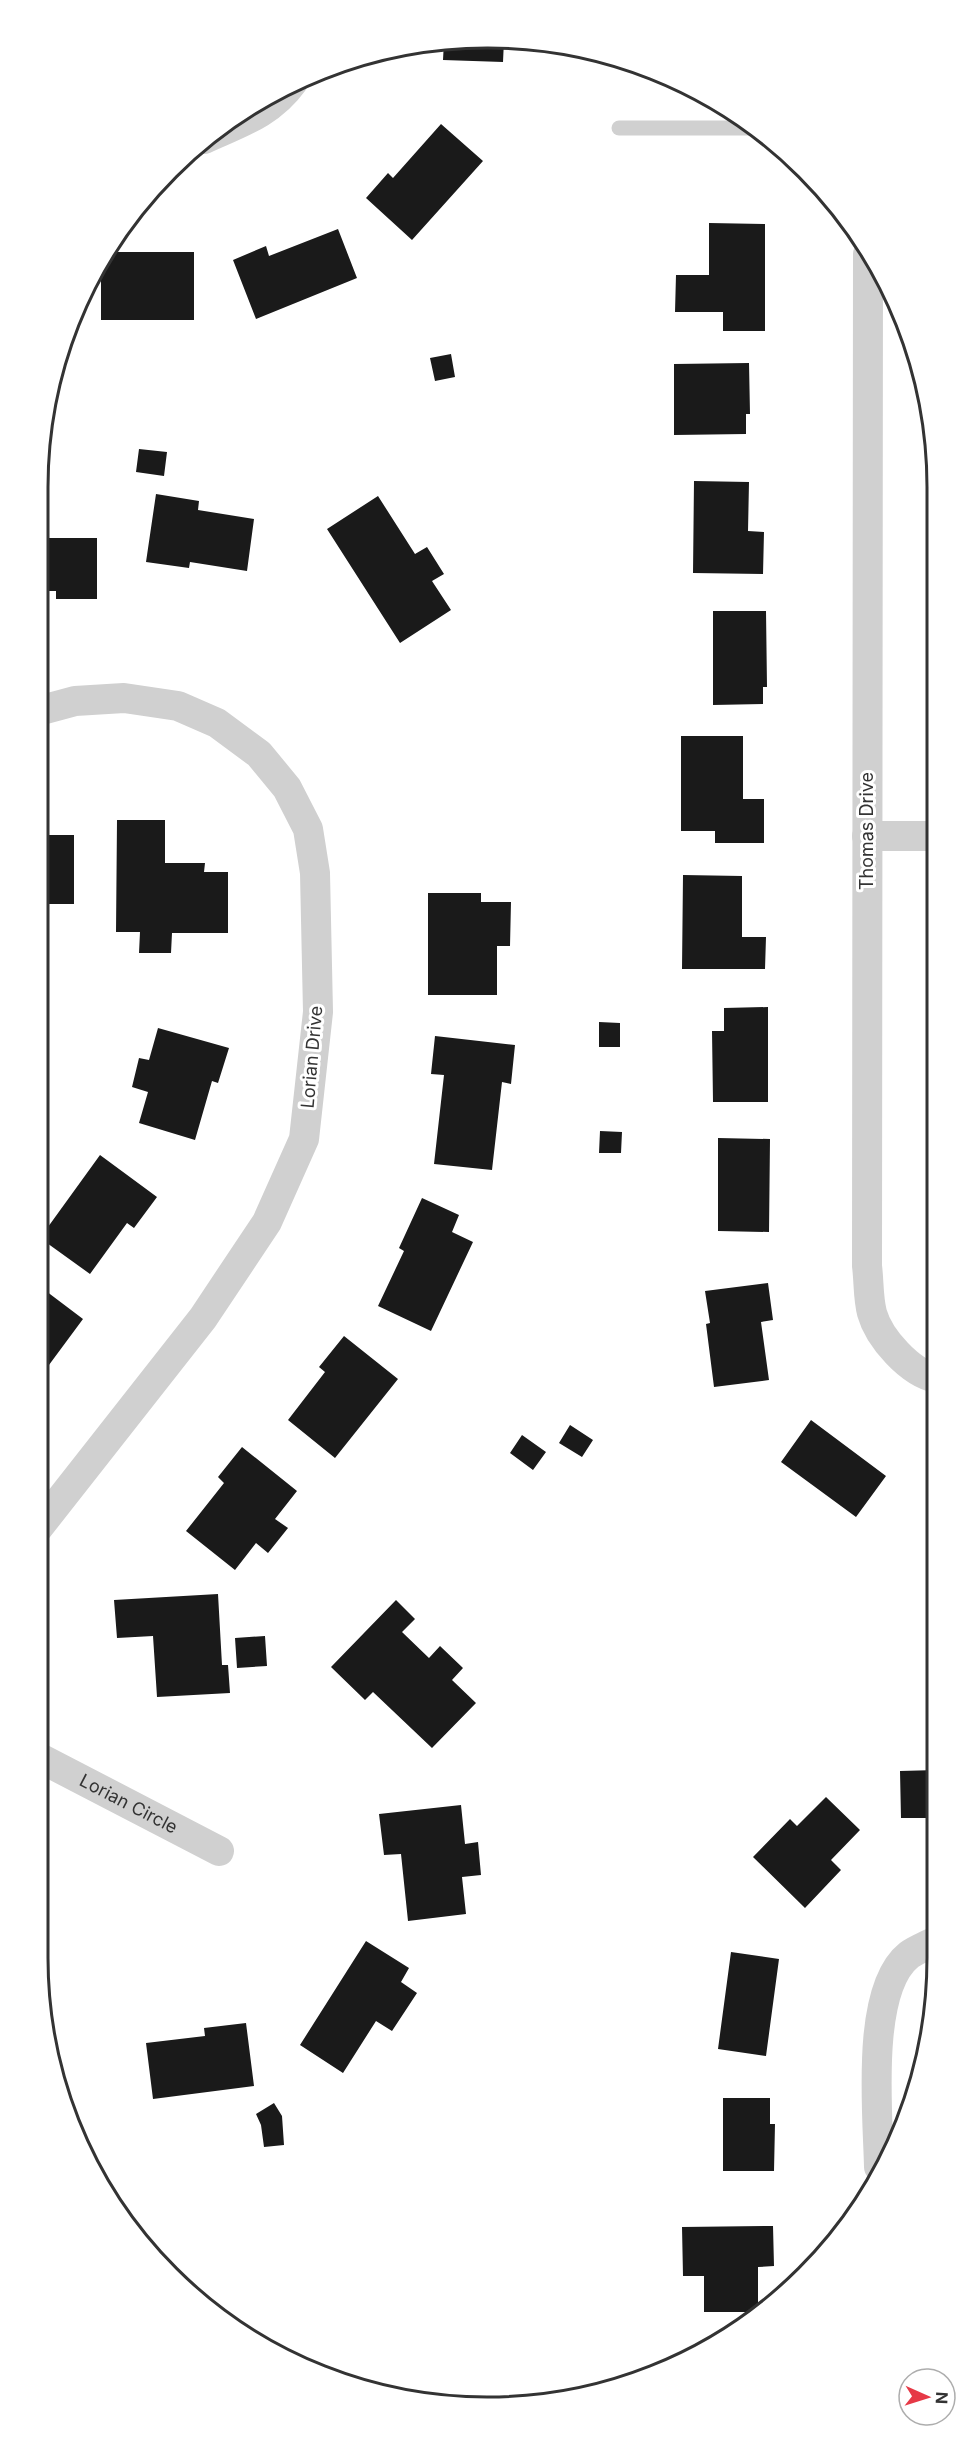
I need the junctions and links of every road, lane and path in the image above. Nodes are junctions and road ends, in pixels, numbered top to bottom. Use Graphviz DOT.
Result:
graph roads {
  1 [pos="276,102"];
  2 [pos="246,120"];
  3 [pos="619,128"];
  4 [pos="740,128"];
  5 [pos="868,268"];
  6 [pos="48,708"];
  7 [pos="867,836"];
  8 [pos="927,836"];
  9 [pos="927,1376"];
  10 [pos="48,1515"];
  11 [pos="48,1762"];
  12 [pos="219,1851"];
  13 [pos="927,1946"];
  14 [pos="879,2158"];
  1 -- 2 [label="street"];
  3 -- 4 [label="lane"];
  5 -- 7 [label="street, Thomas Drive"];
  6 -- 10 [label="street, Lorian Drive"];
  7 -- 8 [label="street"];
  7 -- 9 [label="street, Thomas Drive"];
  11 -- 12 [label="street, Lorian Circle"];
  13 -- 14 [label="street"];
}
